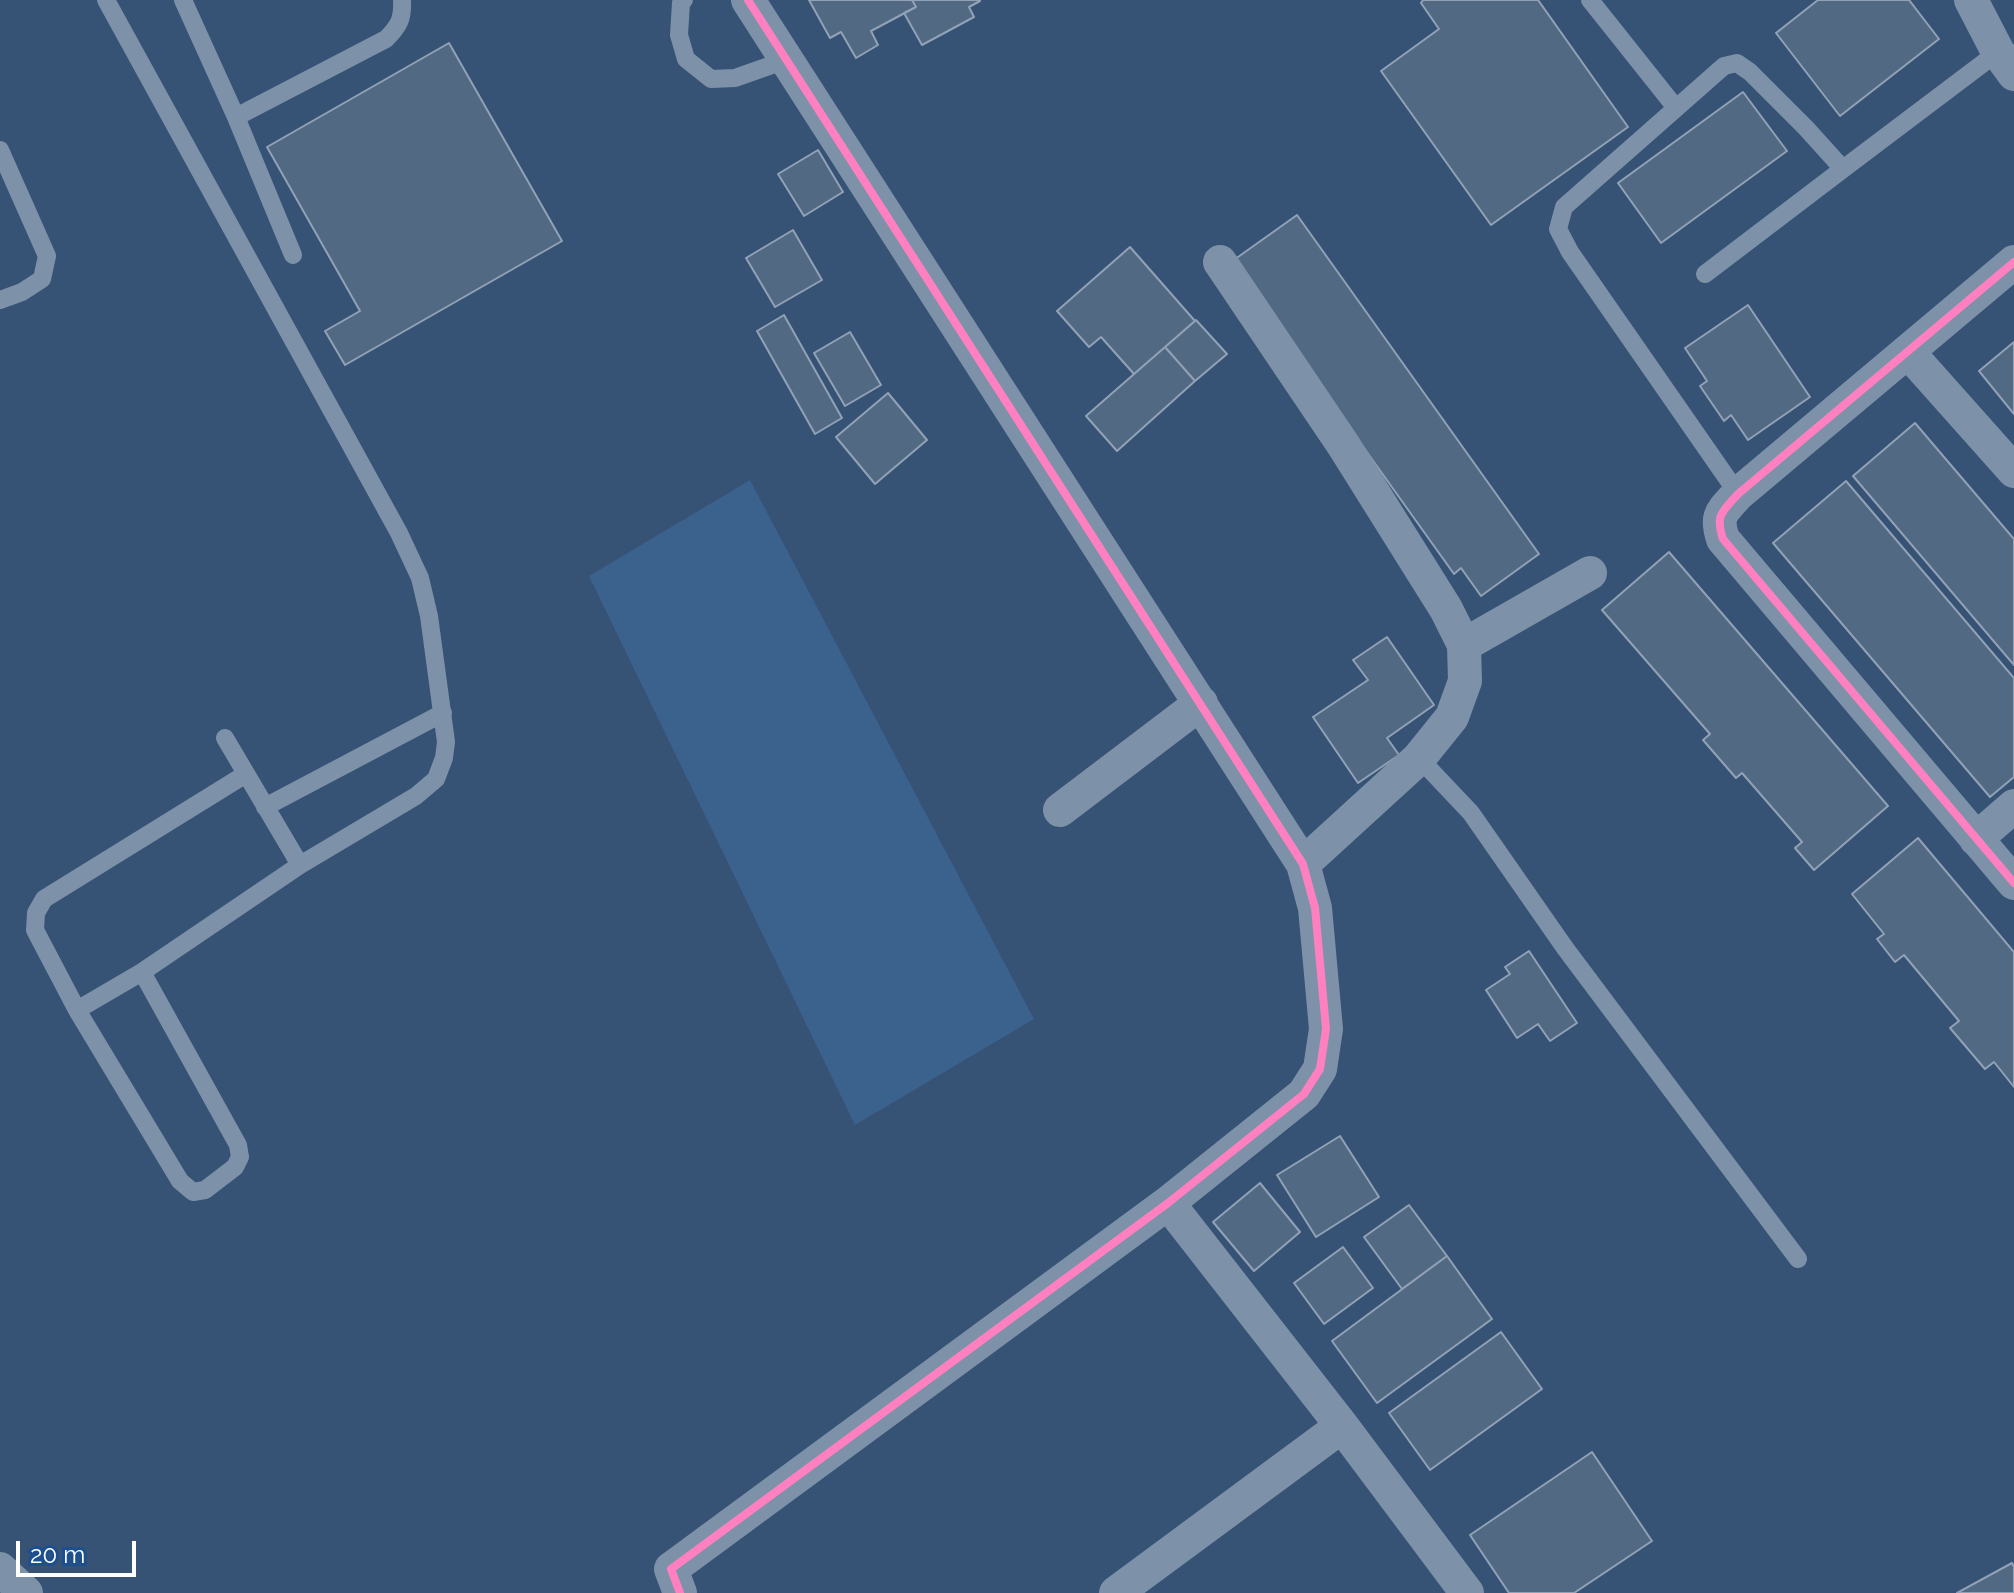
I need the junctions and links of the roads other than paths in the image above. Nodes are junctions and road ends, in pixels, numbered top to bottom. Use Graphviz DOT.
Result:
graph roads {
  1 [pos="106,0"];
  2 [pos="183,0"];
  3 [pos="402,0"];
  4 [pos="684,0"];
  5 [pos="748,0"];
  6 [pos="1590,0"];
  7 [pos="1971,0"];
  8 [pos="786,60"];
  9 [pos="2006,63"];
  10 [pos="1676,108"];
  11 [pos="236,117"];
  12 [pos="0,150"];
  13 [pos="1843,169"];
  14 [pos="293,255"];
  15 [pos="1220,262"];
  16 [pos="2014,262"];
  17 [pos="1705,274"];
  18 [pos="0,300"];
  19 [pos="1908,352"];
  20 [pos="2014,471"];
  21 [pos="1738,494"];
  22 [pos="1590,573"];
  23 [pos="1464,645"];
  24 [pos="1201,703"];
  25 [pos="443,713"];
  26 [pos="225,738"];
  27 [pos="1419,758"];
  28 [pos="246,774"];
  29 [pos="2014,806"];
  30 [pos="265,807"];
  31 [pos="1060,810"];
  32 [pos="1976,839"];
  33 [pos="1303,864"];
  34 [pos="300,865"];
  35 [pos="2014,883"];
  36 [pos="142,972"];
  37 [pos="77,1010"];
  38 [pos="1168,1203"];
  39 [pos="1798,1259"];
  40 [pos="1342,1426"];
  41 [pos="0,1569"];
  42 [pos="26,1593"];
  43 [pos="680,1593"];
  44 [pos="1116,1593"];
  45 [pos="1467,1593"];
  1 -- 25 [label="lane"];
  2 -- 11 [label="lane"];
  3 -- 11 [label="lane"];
  4 -- 8 [label="lane"];
  5 -- 8 [label="street"];
  6 -- 10 [label="lane"];
  7 -- 9 [label="street"];
  8 -- 24 [label="street"];
  9 -- 13 [label="lane"];
  10 -- 13 [label="lane"];
  10 -- 21 [label="lane"];
  11 -- 14 [label="lane"];
  12 -- 18 [label="lane"];
  13 -- 17 [label="lane"];
  15 -- 23 [label="street"];
  16 -- 19 [label="street"];
  19 -- 20 [label="street"];
  19 -- 21 [label="street"];
  21 -- 32 [label="street"];
  22 -- 23 [label="street"];
  23 -- 27 [label="street"];
  24 -- 31 [label="street"];
  24 -- 33 [label="street"];
  25 -- 30 [label="lane"];
  25 -- 34 [label="lane"];
  26 -- 28 [label="lane"];
  27 -- 33 [label="street"];
  27 -- 39 [label="lane"];
  28 -- 30 [label="lane"];
  28 -- 37 [label="lane"];
  29 -- 32 [label="street"];
  30 -- 34 [label="lane"];
  32 -- 35 [label="street"];
  33 -- 38 [label="street"];
  34 -- 36 [label="lane"];
  36 -- 37 [label="lane"];
  36 -- 37 [label="lane"];
  38 -- 40 [label="street"];
  38 -- 43 [label="street"];
  40 -- 44 [label="street"];
  40 -- 45 [label="street"];
  41 -- 42 [label="street"];
}
